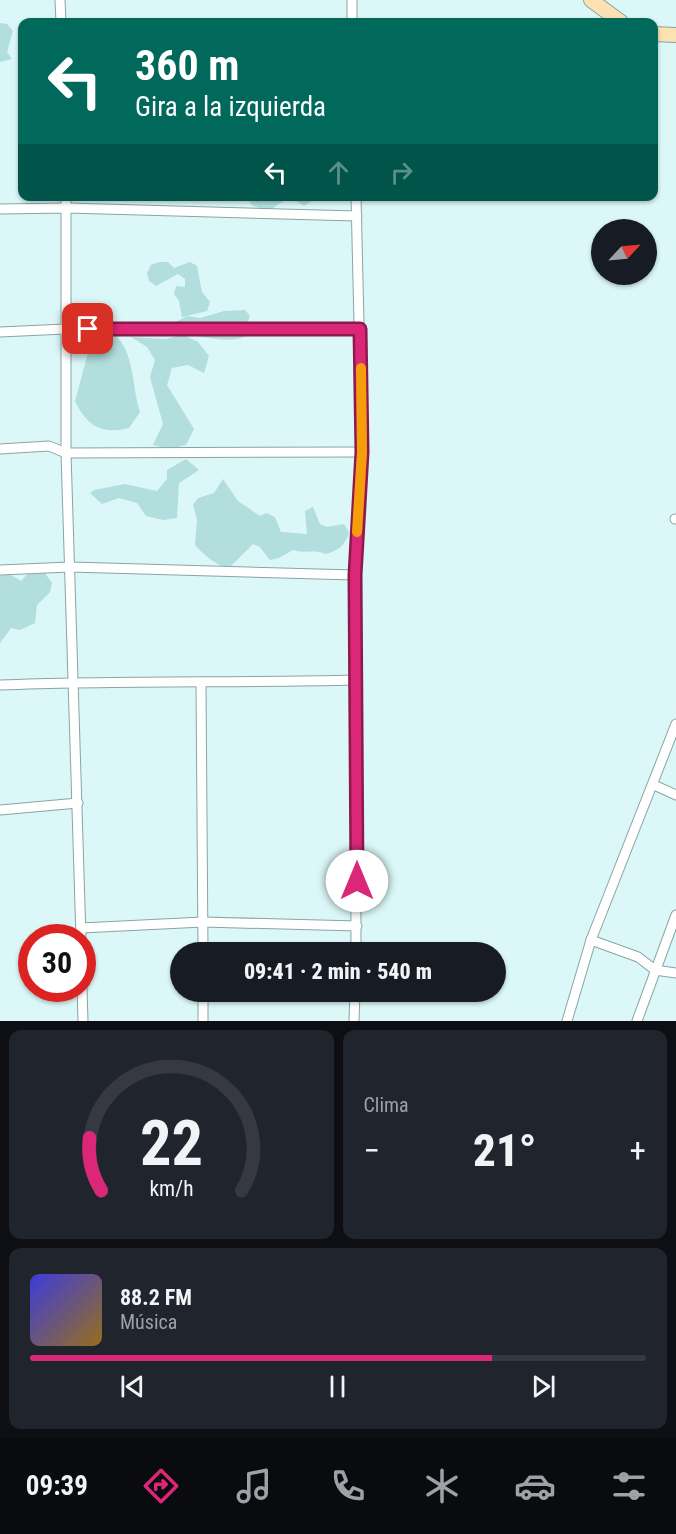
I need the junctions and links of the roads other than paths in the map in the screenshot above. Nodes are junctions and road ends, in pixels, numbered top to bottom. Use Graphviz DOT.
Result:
graph roads {
  1 [pos="60,0"];
  2 [pos="352,0"];
  3 [pos="591,0"];
  4 [pos="60,18"];
  5 [pos="352,18"];
  6 [pos="616,18"];
  7 [pos="658,34"];
  8 [pos="676,35"];
  9 [pos="66,201"];
  10 [pos="356,201"];
  11 [pos="67,208"];
  12 [pos="0,209"];
  13 [pos="357,216"];
  14 [pos="65,329"];
  15 [pos="360,329"];
  16 [pos="0,332"];
  17 [pos="0,449"];
  18 [pos="362,452"];
  19 [pos="66,453"];
  20 [pos="70,567"];
  21 [pos="0,570"];
  22 [pos="355,575"];
  23 [pos="356,680"];
  24 [pos="73,682"];
  25 [pos="201,684"];
  26 [pos="0,685"];
  27 [pos="676,723"];
  28 [pos="654,785"];
  29 [pos="676,795"];
  30 [pos="78,803"];
  31 [pos="0,810"];
  32 [pos="676,915"];
  33 [pos="204,922"];
  34 [pos="81,924"];
  35 [pos="357,926"];
  36 [pos="96,932"];
  37 [pos="591,940"];
  38 [pos="204,942"];
  39 [pos="356,942"];
  40 [pos="655,970"];
  41 [pos="676,973"];
  42 [pos="82,1002"];
  43 [pos="204,1002"];
  44 [pos="355,1002"];
  45 [pos="83,1021"];
  46 [pos="204,1021"];
  47 [pos="354,1021"];
  48 [pos="567,1021"];
  49 [pos="637,1021"];
  1 -- 4 [label="street"];
  2 -- 5 [label="street"];
  3 -- 6 [label="main road"];
  7 -- 8 [label="main road"];
  9 -- 11 [label="street"];
  10 -- 13 [label="street"];
  11 -- 12 [label="street"];
  11 -- 13 [label="street"];
  11 -- 14 [label="street"];
  13 -- 15 [label="street"];
  14 -- 15 [label="street"];
  14 -- 16 [label="street"];
  14 -- 19 [label="street"];
  15 -- 18 [label="street"];
  17 -- 19 [label="street"];
  18 -- 19 [label="street"];
  18 -- 22 [label="street"];
  19 -- 20 [label="street"];
  20 -- 21 [label="street"];
  20 -- 22 [label="street"];
  20 -- 24 [label="street"];
  22 -- 23 [label="street"];
  23 -- 25 [label="street"];
  23 -- 35 [label="street"];
  24 -- 25 [label="street"];
  24 -- 26 [label="street"];
  24 -- 30 [label="street"];
  25 -- 33 [label="street"];
  27 -- 28 [label="street"];
  28 -- 29 [label="street"];
  28 -- 37 [label="street"];
  30 -- 31 [label="street"];
  30 -- 34 [label="street"];
  32 -- 40 [label="street"];
  33 -- 35 [label="street"];
  33 -- 36 [label="street"];
  33 -- 38 [label="street"];
  35 -- 39 [label="street"];
  37 -- 40 [label="street"];
  37 -- 48 [label="street"];
  40 -- 41 [label="street"];
  40 -- 49 [label="street"];
  42 -- 45 [label="street"];
  43 -- 46 [label="street"];
  44 -- 47 [label="street"];
}
